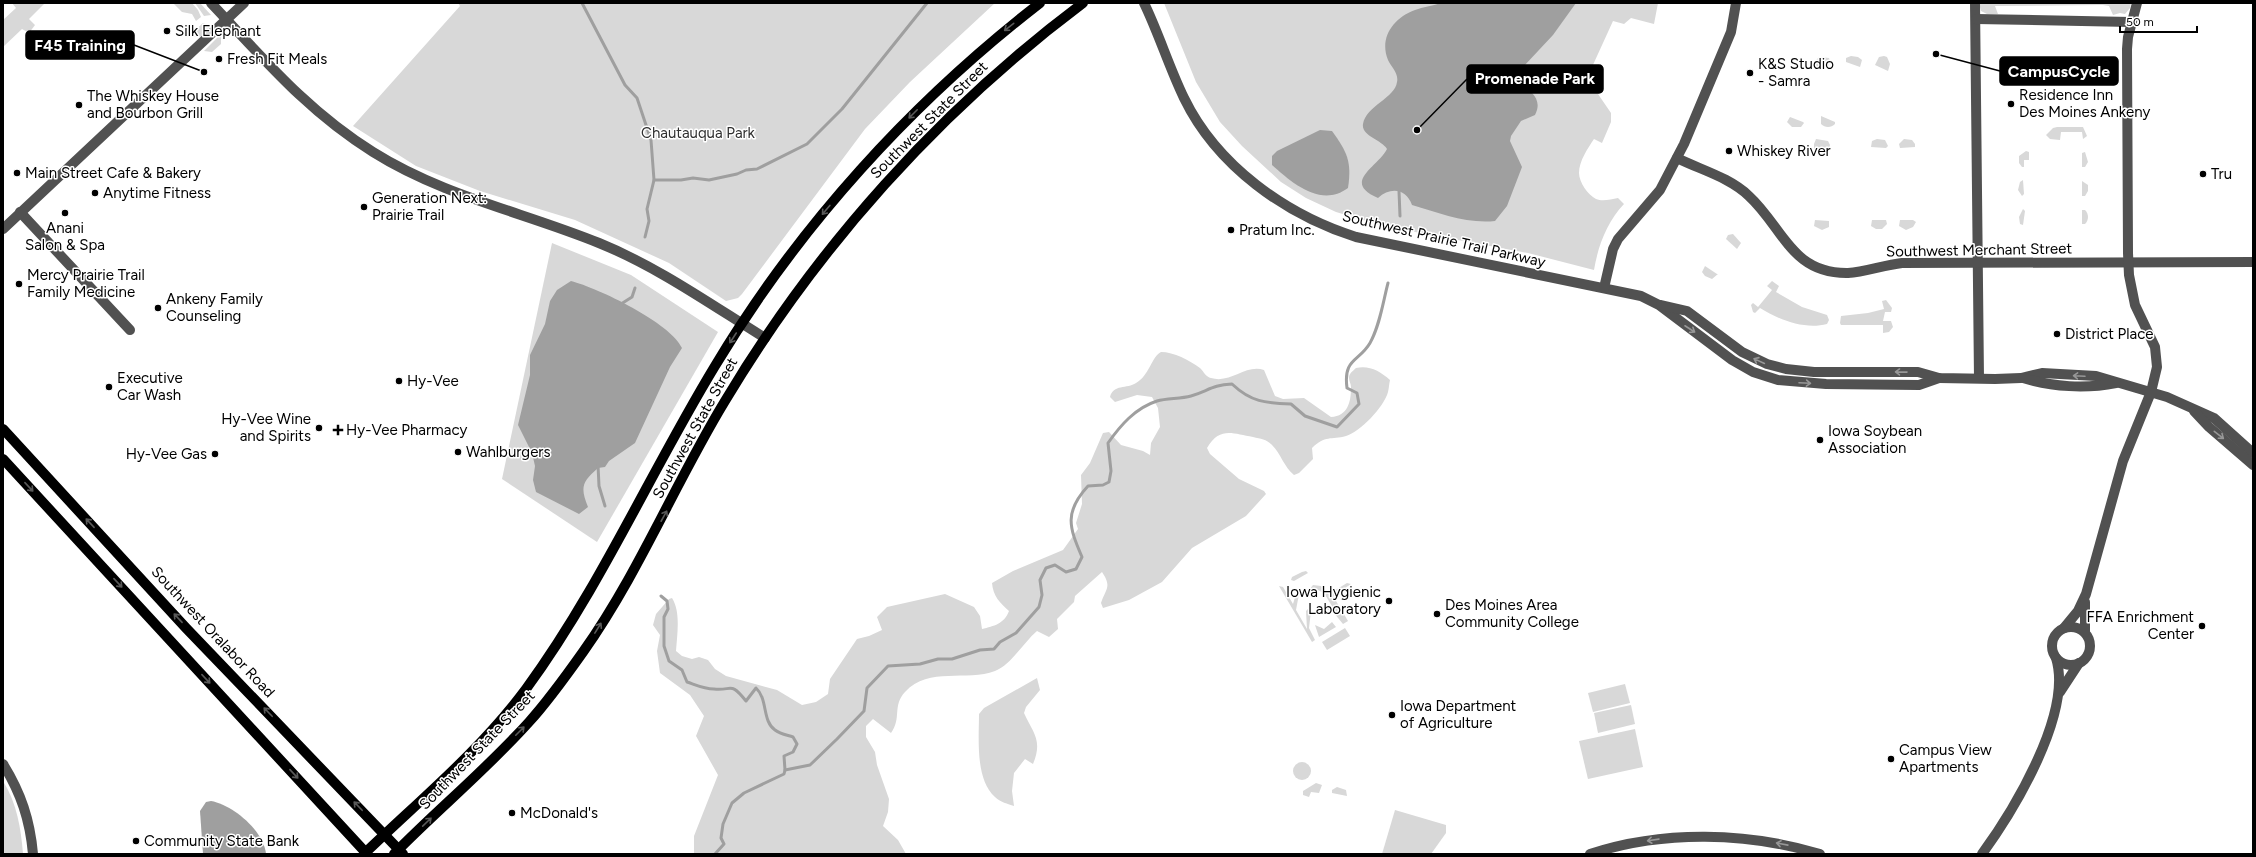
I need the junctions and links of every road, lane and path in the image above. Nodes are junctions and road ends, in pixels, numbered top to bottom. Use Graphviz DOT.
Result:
graph roads {
  1 [pos="211,3"];
  2 [pos="244,3"];
  3 [pos="1040,3"];
  4 [pos="1083,3"];
  5 [pos="1144,3"];
  6 [pos="1736,3"];
  7 [pos="1975,3"];
  8 [pos="2137,3"];
  9 [pos="1976,19"];
  10 [pos="227,20"];
  11 [pos="2131,22"];
  12 [pos="1677,158"];
  13 [pos="20,212"];
  14 [pos="3,229"];
  15 [pos="2253,262"];
  16 [pos="2129,263"];
  17 [pos="1977,264"];
  18 [pos="1604,288"];
  19 [pos="742,324"];
  20 [pos="130,330"];
  21 [pos="765,338"];
  22 [pos="1979,378"];
  23 [pos="2151,392"];
  24 [pos="2191,408"];
  25 [pos="3,429"];
  26 [pos="2253,453"];
  27 [pos="3,459"];
  28 [pos="2253,465"];
  29 [pos="2086,594"];
  30 [pos="2064,628"];
  31 [pos="2085,632"];
  32 [pos="2056,658"];
  33 [pos="2079,663"];
  34 [pos="2060,692"];
  35 [pos="3,764"];
  36 [pos="385,834"];
  37 [pos="398,852"];
  38 [pos="365,853"];
  39 [pos="33,854"];
  40 [pos="1590,854"];
  41 [pos="1820,854"];
  42 [pos="1982,854"];
  1 -- 10 [label="street"];
  2 -- 10 [label="street"];
  3 -- 19 [label="main road, Southwest State Street, one-way"];
  4 -- 21 [label="main road, Southwest State Street"];
  5 -- 18 [label="street, Southwest Prairie Trail Parkway"];
  6 -- 12 [label="street"];
  7 -- 9 [label="street"];
  8 -- 11 [label="street"];
  9 -- 11 [label="street"];
  9 -- 17 [label="street"];
  10 -- 13 [label="street"];
  10 -- 19 [label="street"];
  11 -- 16 [label="street"];
  12 -- 17 [label="street, Southwest Merchant Street"];
  12 -- 18 [label="street"];
  13 -- 14 [label="street"];
  13 -- 20 [label="street"];
  15 -- 16 [label="street, Southwest Merchant Street"];
  16 -- 17 [label="street, Southwest Merchant Street"];
  16 -- 23 [label="street"];
  17 -- 22 [label="street"];
  18 -- 22 [label="street, Southwest Prairie Trail Parkway"];
  19 -- 21 [label="street"];
  19 -- 36 [label="main road, Southwest State Street, one-way"];
  37 -- 21 [label="main road, Southwest State Street, one-way"];
  22 -- 23 [label="street, Southwest Prairie Trail Parkway"];
  23 -- 24 [label="street, Southwest Prairie Trail Parkway"];
  23 -- 29 [label="street"];
  24 -- 26 [label="street, Southwest Prairie Trail Parkway"];
  24 -- 28 [label="street, Southwest Prairie Trail Parkway, one-way"];
  36 -- 25 [label="main road, Southwest Oralabor Road, one-way"];
  27 -- 38 [label="main road, one-way"];
  29 -- 30 [label="street"];
  29 -- 31 [label="street"];
  30 -- 31 [label="street"];
  30 -- 32 [label="street"];
  31 -- 33 [label="street"];
  32 -- 33 [label="street"];
  32 -- 34 [label="street"];
  33 -- 34 [label="street"];
  34 -- 42 [label="street"];
  35 -- 39 [label="street"];
  36 -- 37 [label="main road, Southwest Oralabor Road"];
  36 -- 38 [label="main road, Southwest State Street"];
  41 -- 40 [label="street, one-way"];
}
